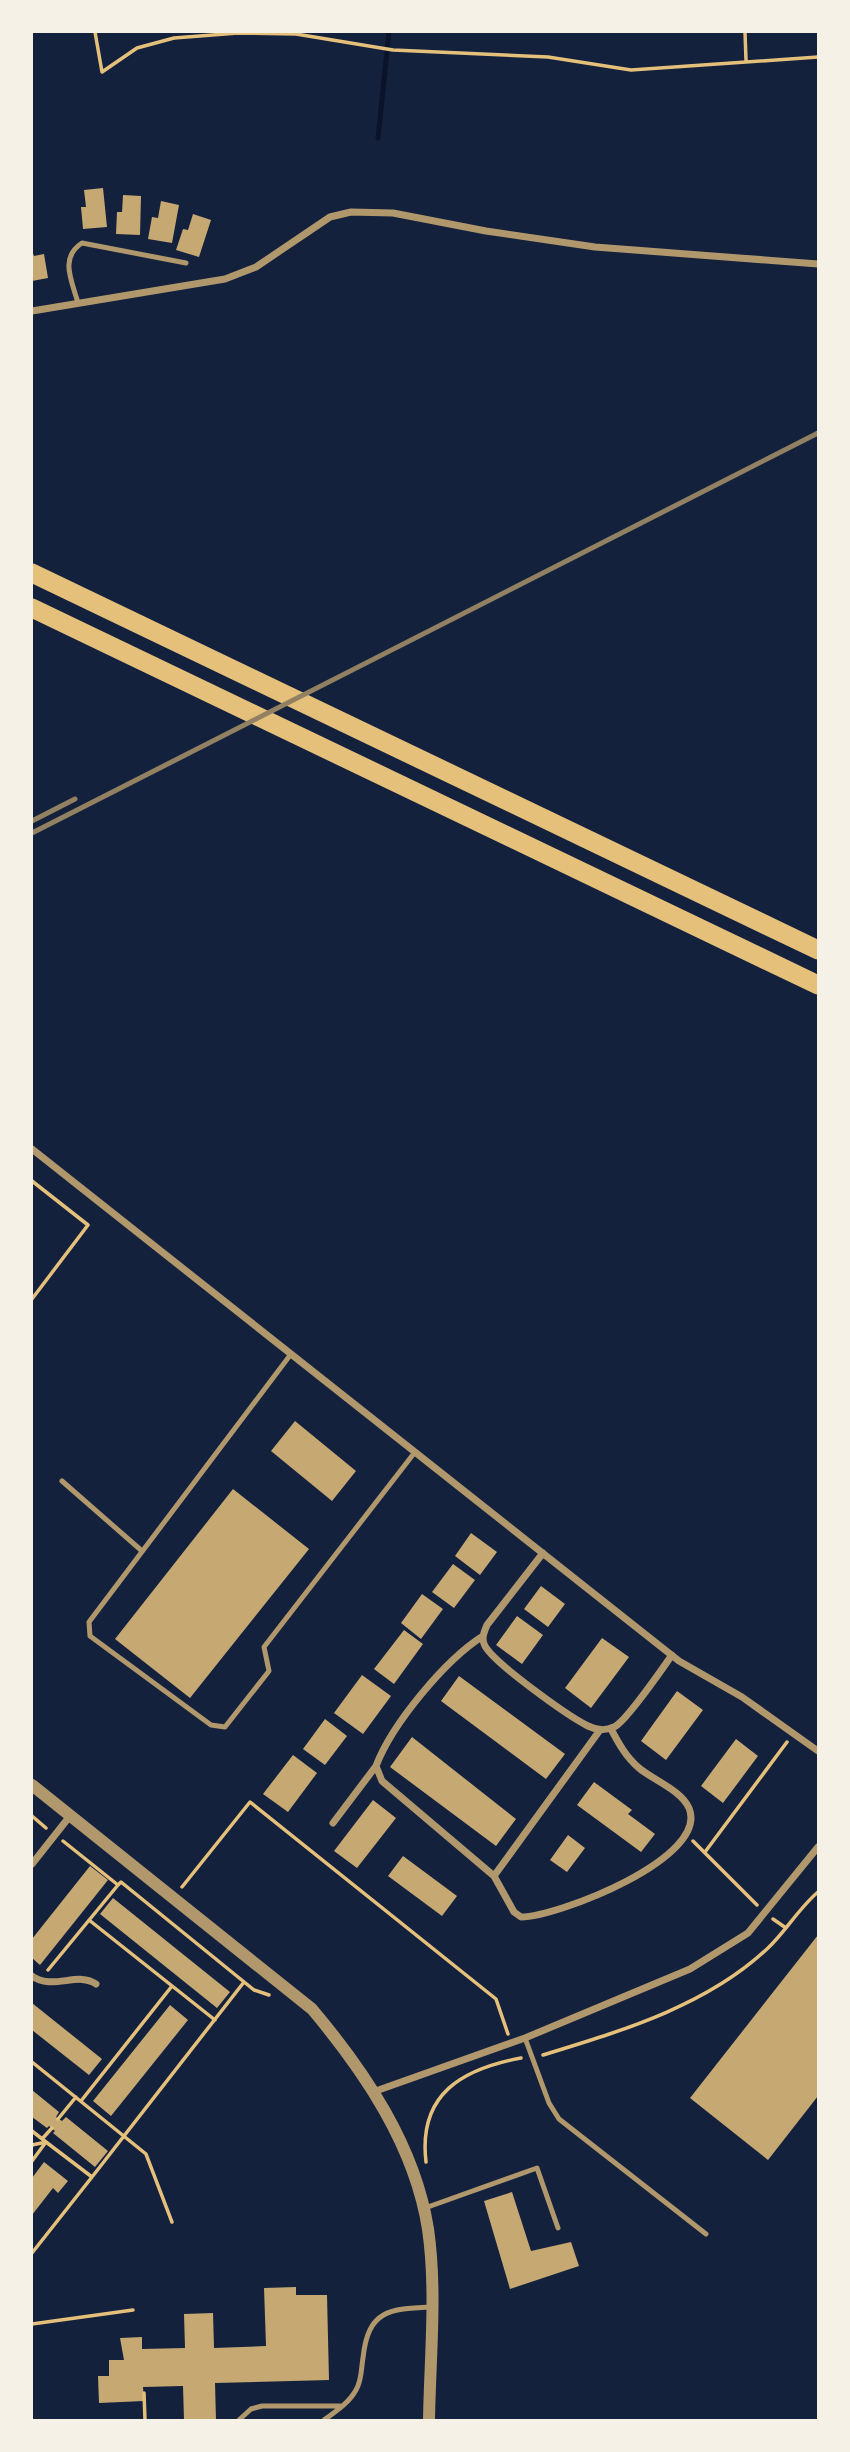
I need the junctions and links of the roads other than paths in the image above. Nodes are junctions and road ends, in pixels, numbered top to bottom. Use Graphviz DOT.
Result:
graph roads {
  1 [pos="186,263"];
  2 [pos="818,264"];
  3 [pos="78,303"];
  4 [pos="32,310"];
  5 [pos="32,573"];
  6 [pos="32,608"];
  7 [pos="818,950"];
  8 [pos="818,985"];
  9 [pos="32,1149"];
  10 [pos="291,1354"];
  11 [pos="415,1452"];
  12 [pos="62,1481"];
  13 [pos="142,1551"];
  14 [pos="543,1553"];
  15 [pos="483,1636"];
  16 [pos="672,1655"];
  17 [pos="611,1729"];
  18 [pos="600,1730"];
  19 [pos="818,1751"];
  20 [pos="376,1766"];
  21 [pos="32,1785"];
  22 [pos="70,1816"];
  23 [pos="333,1823"];
  24 [pos="818,1847"];
  25 [pos="32,1864"];
  26 [pos="494,1876"];
  27 [pos="32,1976"];
  28 [pos="96,1984"];
  29 [pos="525,2038"];
  30 [pos="373,2092"];
  31 [pos="424,2208"];
  32 [pos="558,2228"];
  33 [pos="706,2234"];
  34 [pos="432,2307"];
  35 [pos="342,2406"];
  36 [pos="239,2420"];
  37 [pos="324,2420"];
  38 [pos="429,2420"];
  1 -- 3 [label="lane"];
  2 -- 3 [label="street"];
  3 -- 4 [label="street"];
  5 -- 7 [label="highway"];
  6 -- 8 [label="highway"];
  9 -- 10 [label="street"];
  10 -- 11 [label="street"];
  10 -- 13 [label="lane"];
  11 -- 13 [label="lane"];
  11 -- 14 [label="street"];
  12 -- 13 [label="lane"];
  14 -- 15 [label="street"];
  14 -- 16 [label="street"];
  15 -- 18 [label="street"];
  15 -- 20 [label="street"];
  16 -- 17 [label="street"];
  16 -- 19 [label="street"];
  17 -- 18 [label="street"];
  17 -- 26 [label="street"];
  18 -- 26 [label="street"];
  20 -- 23 [label="street"];
  20 -- 26 [label="street"];
  21 -- 22 [label="street"];
  22 -- 25 [label="street"];
  22 -- 30 [label="street"];
  24 -- 29 [label="street"];
  27 -- 28 [label="street"];
  29 -- 30 [label="street"];
  29 -- 33 [label="lane"];
  30 -- 31 [label="street"];
  31 -- 32 [label="lane"];
  31 -- 34 [label="street"];
  34 -- 35 [label="lane"];
  34 -- 38 [label="street"];
  35 -- 36 [label="lane"];
  35 -- 37 [label="lane"];
}
